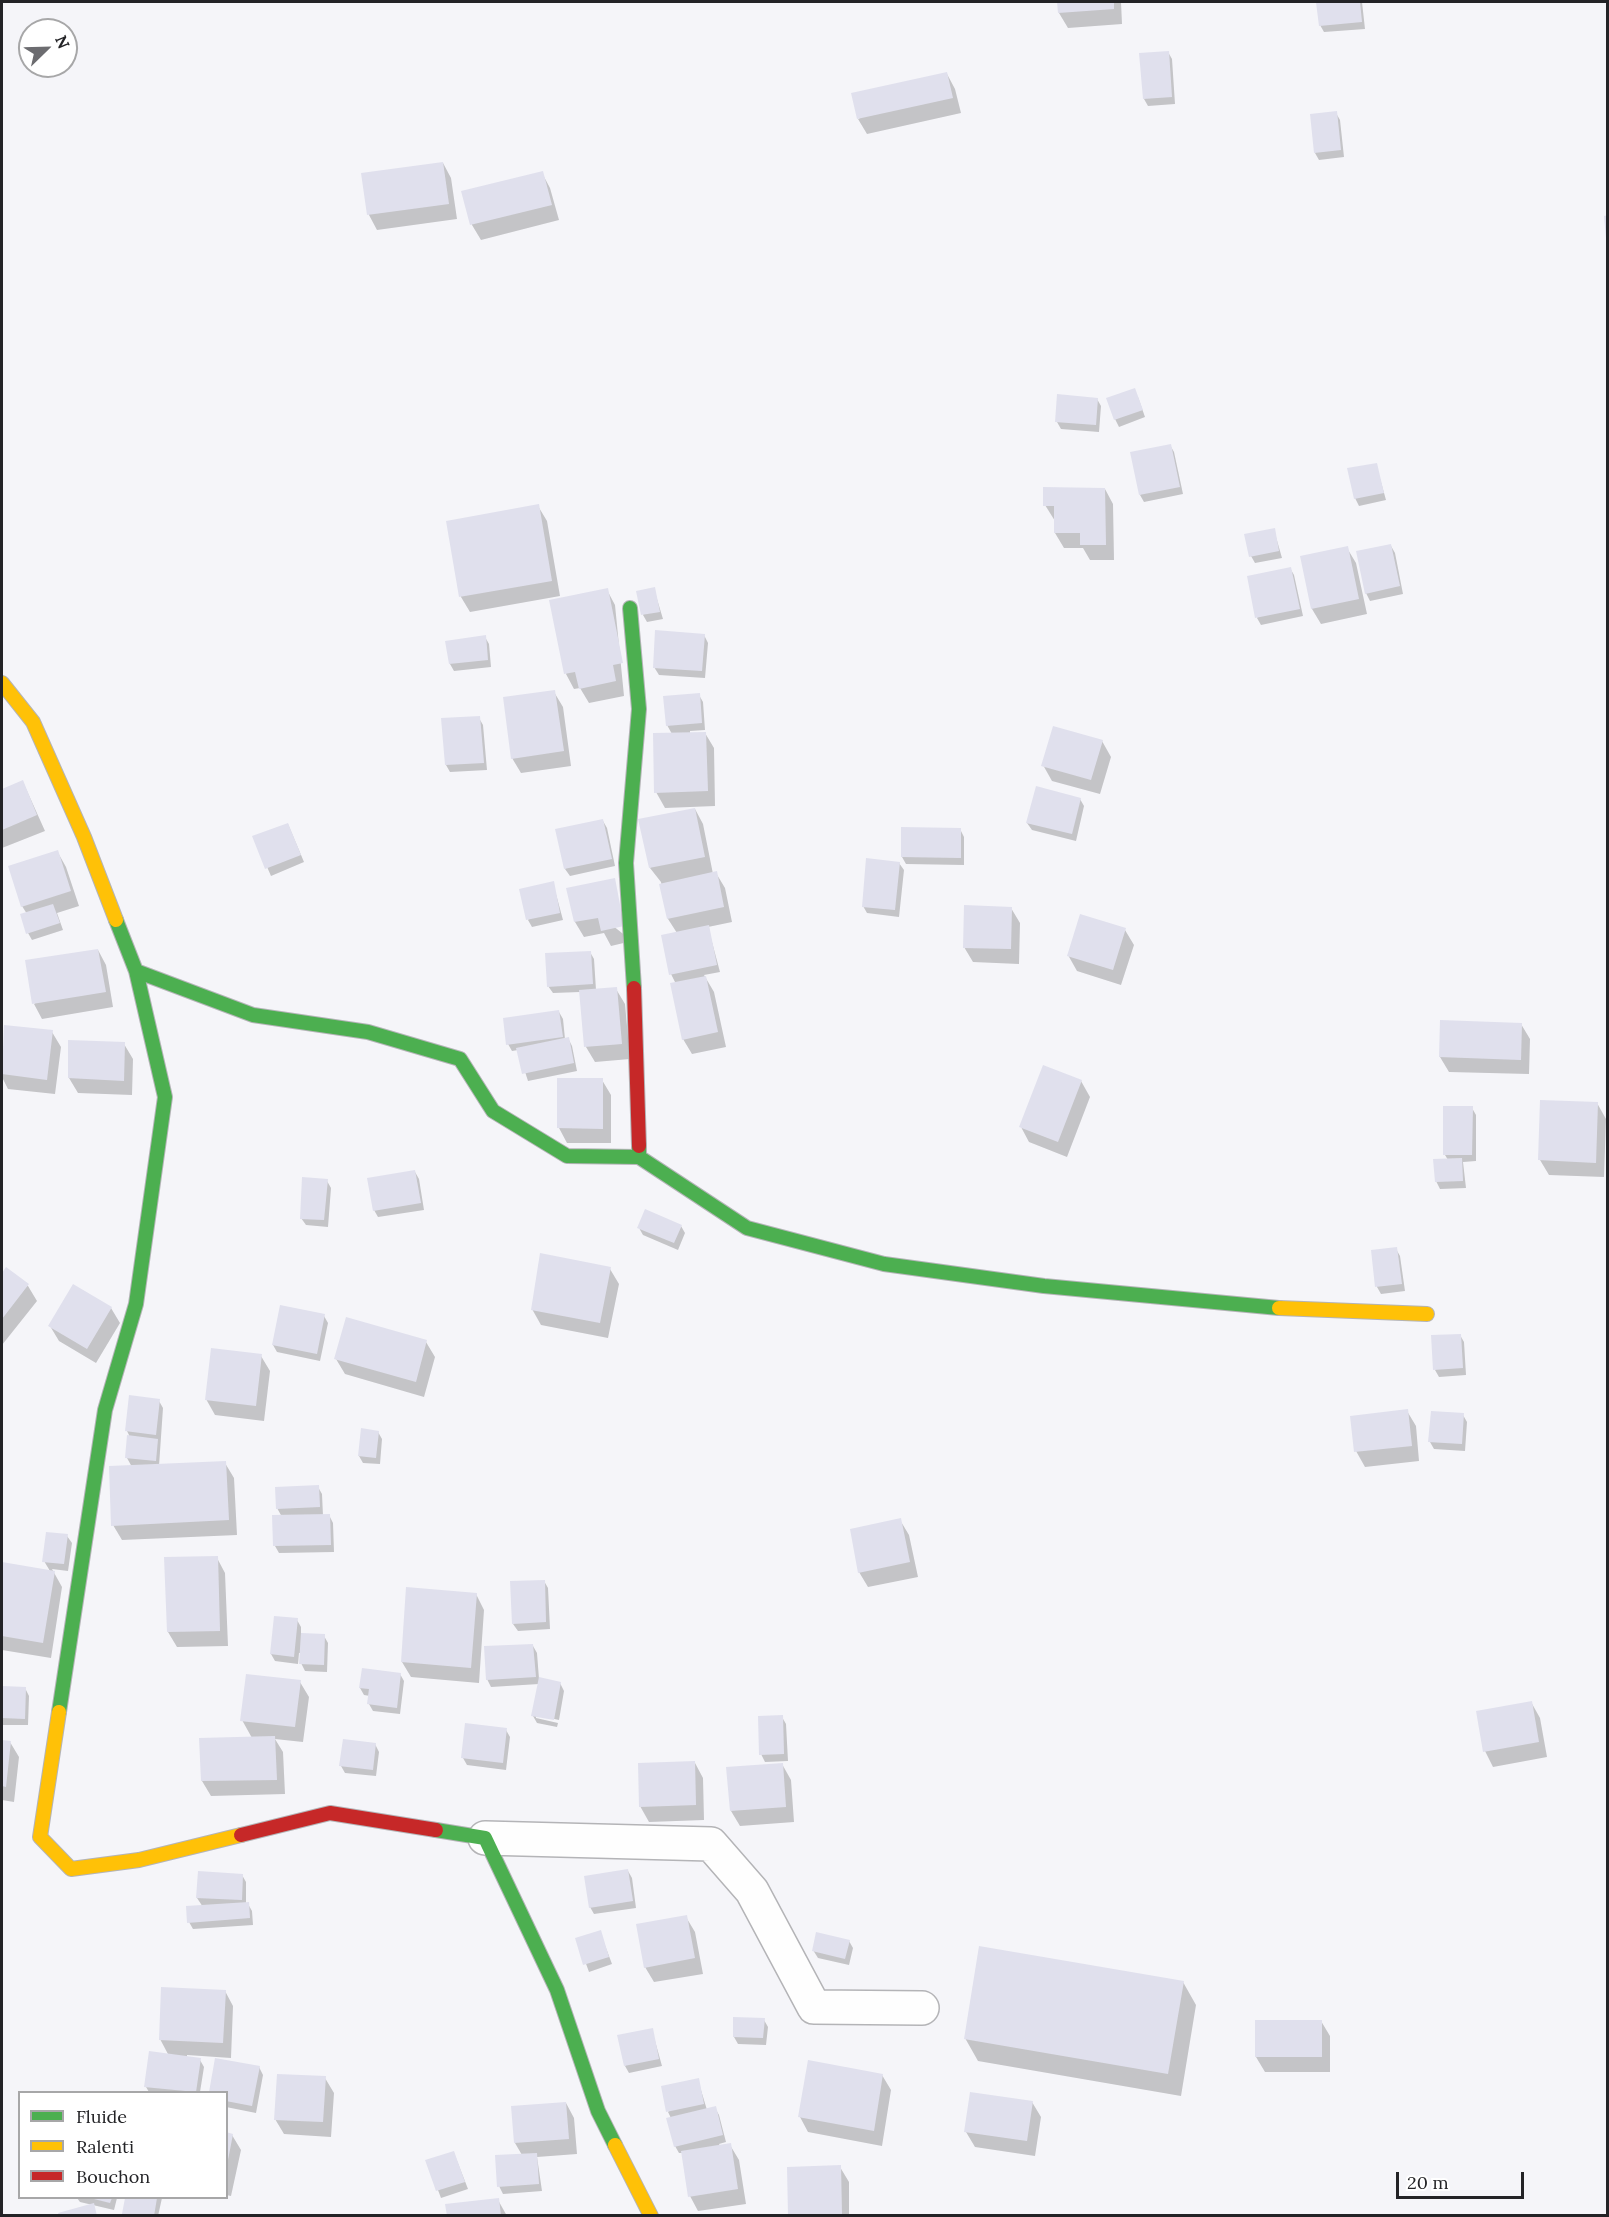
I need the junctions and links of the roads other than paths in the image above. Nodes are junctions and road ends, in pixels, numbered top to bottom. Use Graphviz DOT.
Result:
graph roads {
  1 [pos="630,608"];
  2 [pos="2,683"];
  3 [pos="136,971"];
  4 [pos="639,1157"];
  5 [pos="1427,1314"];
  6 [pos="484,1838"];
  7 [pos="922,2008"];
  8 [pos="651,2216"];
  1 -- 4 [label="street"];
  2 -- 3 [label="street"];
  3 -- 4 [label="street"];
  3 -- 6 [label="street"];
  4 -- 5 [label="street"];
  6 -- 7 [label="street"];
  6 -- 8 [label="street"];
}
